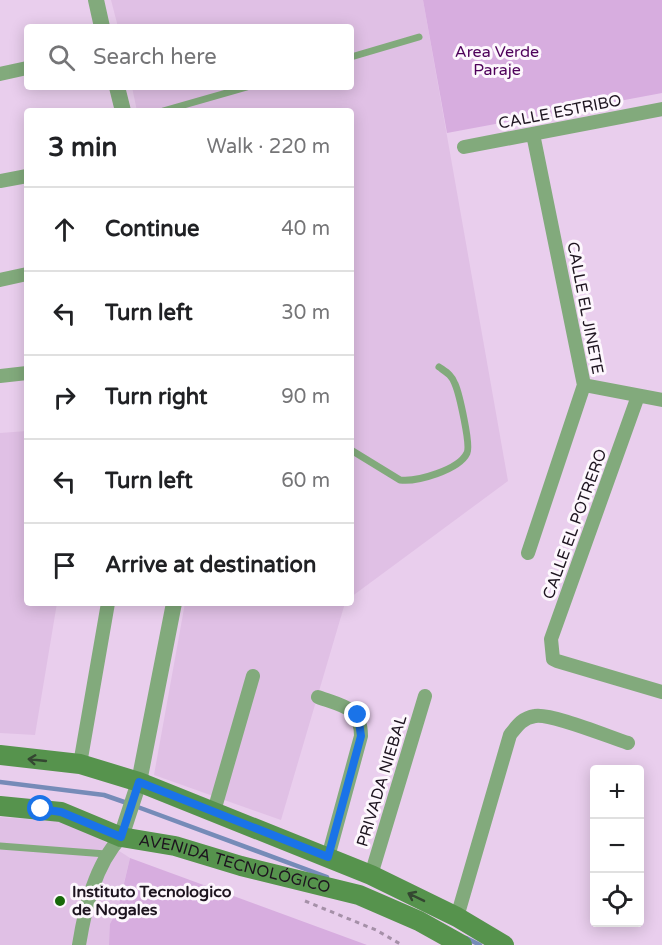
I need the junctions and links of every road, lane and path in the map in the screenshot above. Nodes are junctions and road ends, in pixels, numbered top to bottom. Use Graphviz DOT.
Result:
graph roads {
  1 [pos="96,0"];
  2 [pos="101,24"];
  3 [pos="418,38"];
  4 [pos="354,56"];
  5 [pos="24,69"];
  6 [pos="0,74"];
  7 [pos="118,90"];
  8 [pos="236,90"];
  9 [pos="122,108"];
  10 [pos="174,108"];
  11 [pos="662,109"];
  12 [pos="533,134"];
  13 [pos="464,147"];
  14 [pos="24,177"];
  15 [pos="0,181"];
  16 [pos="24,275"];
  17 [pos="0,280"];
  18 [pos="439,368"];
  19 [pos="24,373"];
  20 [pos="0,376"];
  21 [pos="584,386"];
  22 [pos="638,396"];
  23 [pos="662,400"];
  24 [pos="354,452"];
  25 [pos="528,553"];
  26 [pos="107,606"];
  27 [pos="173,606"];
  28 [pos="253,676"];
  29 [pos="662,691"];
  30 [pos="425,696"];
  31 [pos="318,697"];
  32 [pos="628,743"];
  33 [pos="0,755"];
  34 [pos="80,764"];
  35 [pos="138,785"];
  36 [pos="0,806"];
  37 [pos="214,811"];
  38 [pos="123,832"];
  39 [pos="0,846"];
  40 [pos="106,854"];
  41 [pos="328,857"];
  42 [pos="371,875"];
  43 [pos="299,899"];
  44 [pos="457,917"];
  45 [pos="79,945"];
  46 [pos="402,945"];
  47 [pos="462,945"];
  48 [pos="504,945"];
  1 -- 2 [label="street"];
  3 -- 4 [label="lane"];
  5 -- 6 [label="street"];
  7 -- 9 [label="street"];
  8 -- 10 [label="lane"];
  11 -- 12 [label="street, CALLE ESTRIBO"];
  12 -- 13 [label="street, CALLE ESTRIBO"];
  12 -- 21 [label="street, CALLE EL JINETE"];
  14 -- 15 [label="street"];
  16 -- 17 [label="street"];
  18 -- 24 [label="lane"];
  19 -- 20 [label="street"];
  21 -- 22 [label="street"];
  21 -- 25 [label="street, CALLE EL JINETE"];
  22 -- 23 [label="street"];
  22 -- 29 [label="street, CALLE EL POTRERO"];
  26 -- 34 [label="street"];
  27 -- 35 [label="street"];
  28 -- 37 [label="street"];
  30 -- 42 [label="street, PRIVADA NIEBAL"];
  31 -- 41 [label="street"];
  32 -- 44 [label="street"];
  34 -- 33 [label="main road, AVENIDA TECNOLÓGICO, one-way"];
  34 -- 35 [label="main road, AVENIDA TECNOLÓGICO"];
  35 -- 37 [label="main road, AVENIDA TECNOLÓGICO"];
  35 -- 38 [label="street"];
  36 -- 38 [label="main road, AVENIDA TECNOLÓGICO"];
  37 -- 41 [label="main road, AVENIDA TECNOLÓGICO"];
  38 -- 40 [label="street"];
  38 -- 47 [label="main road, AVENIDA TECNOLÓGICO"];
  39 -- 40 [label="lane"];
  40 -- 45 [label="street"];
  41 -- 42 [label="main road, AVENIDA TECNOLÓGICO"];
  44 -- 42 [label="main road, AVENIDA TECNOLÓGICO, one-way"];
  43 -- 46 [label="path"];
  44 -- 48 [label="main road, AVENIDA TECNOLÓGICO"];
}
